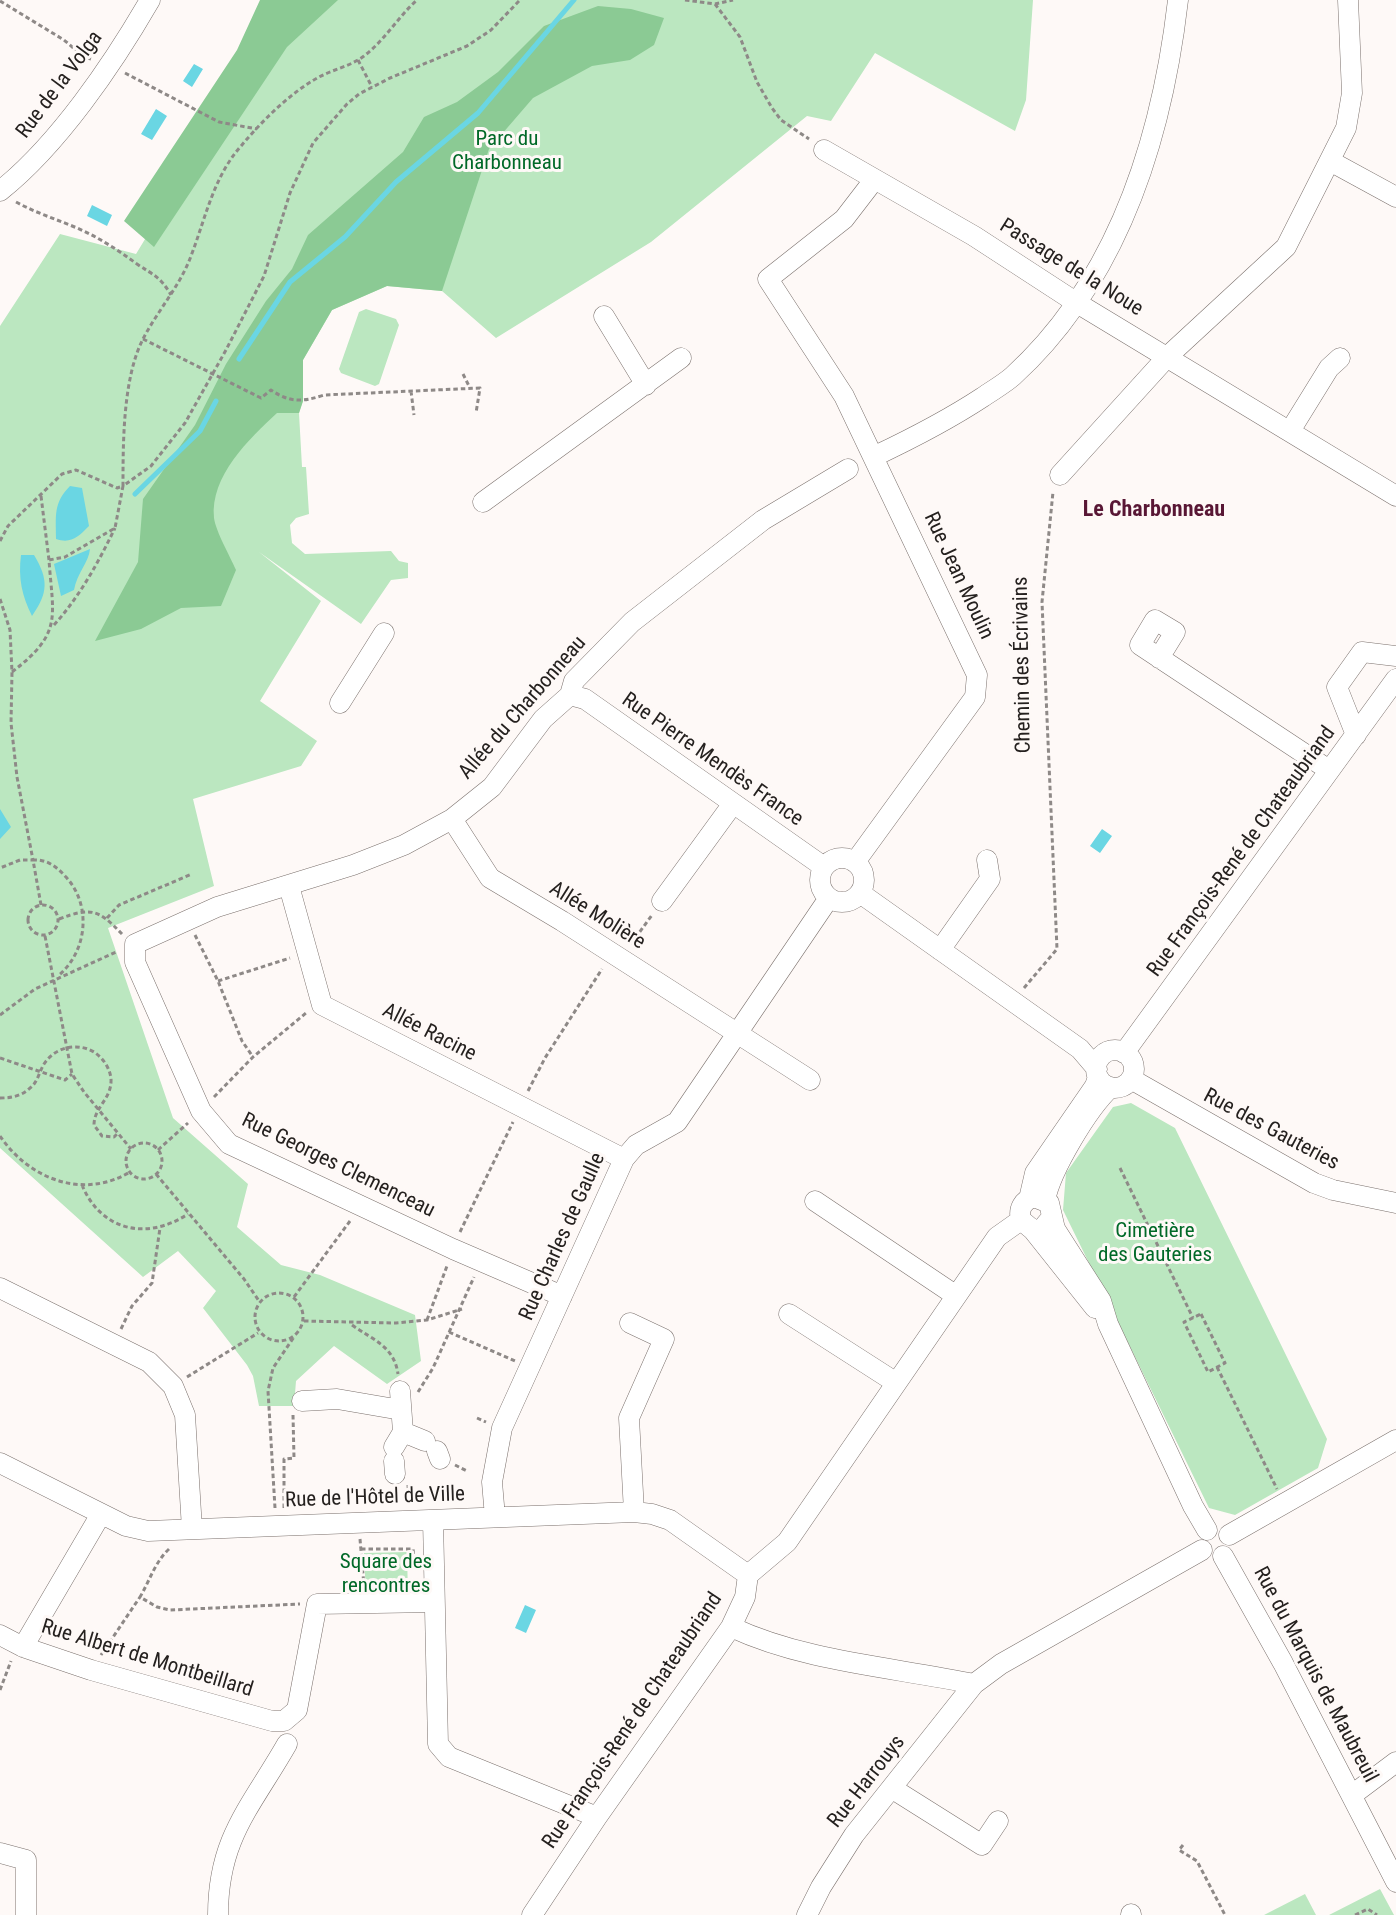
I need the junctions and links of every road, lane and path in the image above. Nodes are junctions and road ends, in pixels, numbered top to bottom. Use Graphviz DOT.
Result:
graph roads {
  1 [pos="150,0"];
  2 [pos="417,0"];
  3 [pos="520,0"];
  4 [pos="685,0"];
  5 [pos="733,0"];
  6 [pos="1178,0"];
  7 [pos="1348,0"];
  8 [pos="0,1"];
  9 [pos="715,4"];
  10 [pos="358,60"];
  11 [pos="109,64"];
  12 [pos="372,87"];
  13 [pos="257,129"];
  14 [pos="824,150"];
  15 [pos="1330,161"];
  16 [pos="874,180"];
  17 [pos="1,190"];
  18 [pos="1396,197"];
  19 [pos="171,295"];
  20 [pos="1077,303"];
  21 [pos="604,316"];
  22 [pos="143,339"];
  23 [pos="1168,356"];
  24 [pos="681,358"];
  25 [pos="1340,358"];
  26 [pos="212,374"];
  27 [pos="463,374"];
  28 [pos="646,385"];
  29 [pos="470,388"];
  30 [pos="411,391"];
  31 [pos="476,413"];
  32 [pos="414,415"];
  33 [pos="1290,431"];
  34 [pos="875,456"];
  35 [pos="849,469"];
  36 [pos="1060,475"];
  37 [pos="123,486"];
  38 [pos="41,495"];
  39 [pos="1396,496"];
  40 [pos="483,502"];
  41 [pos="116,528"];
  42 [pos="0,541"];
  43 [pos="49,560"];
  44 [pos="0,599"];
  45 [pos="54,625"];
  46 [pos="384,633"];
  47 [pos="1396,656"];
  48 [pos="1159,657"];
  49 [pos="12,672"];
  50 [pos="1393,691"];
  51 [pos="570,695"];
  52 [pos="340,703"];
  53 [pos="1356,735"];
  54 [pos="1329,770"];
  55 [pos="732,805"];
  56 [pos="452,819"];
  57 [pos="33,860"];
  58 [pos="987,860"];
  59 [pos="855,862"];
  60 [pos="824,867"];
  61 [pos="0,868"];
  62 [pos="192,874"];
  63 [pos="289,886"];
  64 [pos="860,893"];
  65 [pos="829,898"];
  66 [pos="662,901"];
  67 [pos="41,905"];
  68 [pos="83,910"];
  69 [pos="107,918"];
  70 [pos="59,919"];
  71 [pos="187,920"];
  72 [pos="45,936"];
  73 [pos="135,944"];
  74 [pos="940,950"];
  75 [pos="306,953"];
  76 [pos="614,955"];
  77 [pos="54,979"];
  78 [pos="218,981"];
  79 [pos="1013,1001"];
  80 [pos="322,1005"];
  81 [pos="0,1016"];
  82 [pos="738,1032"];
  83 [pos="68,1048"];
  84 [pos="1124,1053"];
  85 [pos="253,1057"];
  86 [pos="0,1058"];
  87 [pos="41,1072"];
  88 [pos="1102,1072"];
  89 [pos="72,1074"];
  90 [pos="1131,1079"];
  91 [pos="810,1080"];
  92 [pos="0,1098"];
  93 [pos="98,1109"];
  94 [pos="201,1111"];
  95 [pos="118,1133"];
  96 [pos="0,1136"];
  97 [pos="131,1149"];
  98 [pos="158,1150"];
  99 [pos="624,1159"];
  100 [pos="1120,1168"];
  101 [pos="130,1172"];
  102 [pos="156,1174"];
  103 [pos="82,1185"];
  104 [pos="815,1201"];
  105 [pos="1396,1203"];
  106 [pos="358,1205"];
  107 [pos="1042,1205"];
  108 [pos="188,1214"];
  109 [pos="1027,1225"];
  110 [pos="160,1228"];
  111 [pos="453,1249"];
  112 [pos="480,1261"];
  113 [pos="0,1288"];
  114 [pos="955,1295"];
  115 [pos="562,1296"];
  116 [pos="294,1297"];
  117 [pos="259,1301"];
  118 [pos="462,1309"];
  119 [pos="789,1314"];
  120 [pos="1193,1318"];
  121 [pos="427,1320"];
  122 [pos="304,1321"];
  123 [pos="630,1323"];
  124 [pos="351,1324"];
  125 [pos="1108,1324"];
  126 [pos="259,1332"];
  127 [pos="449,1332"];
  128 [pos="294,1337"];
  129 [pos="114,1345"];
  130 [pos="1217,1367"];
  131 [pos="530,1368"];
  132 [pos="197,1370"];
  133 [pos="895,1382"];
  134 [pos="406,1398"];
  135 [pos="302,1401"];
  136 [pos="1396,1440"];
  137 [pos="434,1450"];
  138 [pos="397,1453"];
  139 [pos="0,1463"];
  140 [pos="1284,1504"];
  141 [pos="634,1512"];
  142 [pos="101,1514"];
  143 [pos="495,1517"];
  144 [pos="433,1520"];
  145 [pos="397,1522"];
  146 [pos="280,1526"];
  147 [pos="192,1529"];
  148 [pos="1207,1530"];
  149 [pos="1229,1535"];
  150 [pos="1202,1550"];
  151 [pos="1223,1556"];
  152 [pos="157,1560"];
  153 [pos="748,1575"];
  154 [pos="140,1597"];
  155 [pos="425,1602"];
  156 [pos="365,1603"];
  157 [pos="317,1604"];
  158 [pos="730,1627"];
  159 [pos="0,1635"];
  160 [pos="23,1647"];
  161 [pos="91,1670"];
  162 [pos="974,1684"];
  163 [pos="0,1690"];
  164 [pos="287,1744"];
  165 [pos="1396,1762"];
  166 [pos="893,1789"];
  167 [pos="1352,1796"];
  168 [pos="597,1817"];
  169 [pos="998,1821"];
  170 [pos="1183,1845"];
  171 [pos="0,1853"];
  172 [pos="1396,1882"];
  173 [pos="26,1915"];
  174 [pos="218,1915"];
  175 [pos="532,1915"];
  176 [pos="807,1915"];
  177 [pos="1225,1915"];
  178 [pos="1355,1915"];
  179 [pos="1377,1915"];
  1 -- 11 [label="street, Rue de la Volga"];
  2 -- 10 [label="path"];
  3 -- 12 [label="path"];
  4 -- 9 [label="path"];
  5 -- 9 [label="path"];
  6 -- 20 [label="street"];
  7 -- 15 [label="street"];
  8 -- 11 [label="path"];
  9 -- 14 [label="path"];
  10 -- 12 [label="path"];
  10 -- 13 [label="path"];
  11 -- 13 [label="path"];
  11 -- 17 [label="street, Rue de la Volga"];
  12 -- 26 [label="path"];
  13 -- 19 [label="path"];
  14 -- 16 [label="street, Passage de la Noue"];
  15 -- 18 [label="street"];
  15 -- 23 [label="street"];
  16 -- 20 [label="street, Passage de la Noue"];
  16 -- 34 [label="street, Rue Jean Moulin"];
  17 -- 19 [label="path"];
  19 -- 22 [label="path"];
  20 -- 23 [label="street, Passage de la Noue"];
  20 -- 34 [label="street"];
  21 -- 28 [label="street"];
  22 -- 26 [label="path"];
  22 -- 37 [label="path"];
  23 -- 33 [label="street, Passage de la Noue"];
  23 -- 36 [label="street"];
  24 -- 28 [label="street"];
  25 -- 33 [label="street"];
  26 -- 30 [label="path"];
  26 -- 37 [label="path"];
  27 -- 29 [label="path"];
  28 -- 40 [label="street"];
  29 -- 30 [label="path"];
  29 -- 31 [label="path"];
  30 -- 32 [label="path"];
  33 -- 39 [label="street, Passage de la Noue"];
  34 -- 59 [label="street, Rue Jean Moulin"];
  35 -- 51 [label="street, Allée du Charbonneau"];
  36 -- 79 [label="path, Chemin des Écrivains"];
  37 -- 38 [label="path"];
  37 -- 41 [label="path"];
  38 -- 42 [label="path"];
  38 -- 43 [label="path"];
  41 -- 43 [label="path"];
  41 -- 45 [label="path"];
  43 -- 45 [label="path"];
  44 -- 49 [label="path"];
  45 -- 49 [label="path"];
  46 -- 52 [label="street"];
  47 -- 53 [label="street"];
  48 -- 54 [label="street"];
  49 -- 57 [label="path"];
  50 -- 53 [label="street, Rue François-René de Chateaubriand"];
  51 -- 55 [label="street, Rue Pierre Mendès France"];
  51 -- 56 [label="street, Allée du Charbonneau"];
  53 -- 54 [label="street, Rue François-René de Chateaubriand"];
  54 -- 84 [label="street, Rue François-René de Chateaubriand"];
  55 -- 60 [label="street, Rue Pierre Mendès France"];
  55 -- 66 [label="street"];
  56 -- 63 [label="street, Allée du Charbonneau"];
  56 -- 76 [label="street, Allée Molière"];
  57 -- 61 [label="path"];
  57 -- 67 [label="path"];
  57 -- 68 [label="path"];
  58 -- 74 [label="street"];
  59 -- 60 [label="street"];
  59 -- 64 [label="street"];
  60 -- 65 [label="street"];
  62 -- 69 [label="path"];
  63 -- 71 [label="street, Allée du Charbonneau"];
  63 -- 75 [label="street"];
  64 -- 65 [label="street"];
  64 -- 74 [label="street"];
  65 -- 82 [label="street, Rue Charles de Gaulle"];
  66 -- 76 [label="path"];
  67 -- 70 [label="path"];
  67 -- 72 [label="path"];
  68 -- 69 [label="path"];
  68 -- 70 [label="path"];
  68 -- 77 [label="path"];
  69 -- 73 [label="path"];
  70 -- 72 [label="path"];
  71 -- 73 [label="street, Allée du Charbonneau"];
  71 -- 78 [label="path"];
  72 -- 77 [label="path"];
  73 -- 77 [label="path"];
  73 -- 94 [label="street, Rue Georges Clemenceau"];
  74 -- 79 [label="street"];
  75 -- 78 [label="path"];
  75 -- 80 [label="street"];
  76 -- 82 [label="street, Allée Molière"];
  77 -- 81 [label="path"];
  77 -- 83 [label="path"];
  78 -- 85 [label="path"];
  79 -- 88 [label="street"];
  80 -- 85 [label="path"];
  80 -- 99 [label="street, Allée Racine"];
  82 -- 91 [label="street, Allée Molière"];
  82 -- 99 [label="street, Rue Charles de Gaulle"];
  83 -- 87 [label="path"];
  83 -- 89 [label="path"];
  83 -- 93 [label="path"];
  84 -- 88 [label="street"];
  84 -- 90 [label="street"];
  85 -- 94 [label="path"];
  86 -- 87 [label="path"];
  87 -- 89 [label="path"];
  87 -- 92 [label="path"];
  88 -- 90 [label="street"];
  88 -- 107 [label="street"];
  89 -- 93 [label="path"];
  90 -- 105 [label="street, Rue des Gauteries"];
  93 -- 95 [label="path"];
  93 -- 95 [label="path"];
  94 -- 98 [label="path"];
  94 -- 106 [label="street, Rue Georges Clemenceau"];
  95 -- 97 [label="path"];
  96 -- 103 [label="path"];
  97 -- 98 [label="path"];
  97 -- 101 [label="path"];
  98 -- 102 [label="path"];
  99 -- 115 [label="street, Rue Charles de Gaulle"];
  100 -- 120 [label="path"];
  101 -- 102 [label="path"];
  101 -- 103 [label="path"];
  102 -- 108 [label="path"];
  103 -- 110 [label="path"];
  104 -- 114 [label="street"];
  106 -- 111 [label="street, Rue Georges Clemenceau"];
  106 -- 116 [label="path"];
  107 -- 109 [label="street"];
  107 -- 109 [label="street"];
  107 -- 125 [label="street"];
  108 -- 110 [label="path"];
  108 -- 117 [label="path"];
  109 -- 114 [label="street"];
  109 -- 125 [label="street"];
  110 -- 129 [label="path"];
  111 -- 112 [label="street, Rue Georges Clemenceau"];
  111 -- 121 [label="path"];
  112 -- 115 [label="street, Rue Georges Clemenceau"];
  112 -- 118 [label="path"];
  113 -- 129 [label="street"];
  114 -- 133 [label="street"];
  115 -- 131 [label="street, Rue Charles de Gaulle"];
  116 -- 117 [label="path"];
  116 -- 122 [label="path"];
  117 -- 126 [label="path"];
  118 -- 121 [label="path"];
  118 -- 127 [label="path"];
  119 -- 133 [label="street"];
  120 -- 130 [label="path"];
  120 -- 130 [label="path"];
  121 -- 124 [label="path"];
  122 -- 124 [label="path"];
  122 -- 128 [label="path"];
  123 -- 141 [label="street"];
  124 -- 134 [label="path"];
  125 -- 148 [label="street"];
  126 -- 128 [label="path"];
  126 -- 132 [label="path"];
  127 -- 131 [label="path"];
  127 -- 134 [label="path"];
  128 -- 146 [label="path"];
  129 -- 147 [label="street"];
  130 -- 140 [label="path"];
  131 -- 143 [label="street, Rue Charles de Gaulle"];
  133 -- 153 [label="street"];
  134 -- 135 [label="street"];
  134 -- 138 [label="street"];
  135 -- 146 [label="path"];
  136 -- 140 [label="street"];
  137 -- 138 [label="street"];
  138 -- 145 [label="path"];
  139 -- 142 [label="street, Rue de l'Hôtel de Ville"];
  140 -- 149 [label="street"];
  141 -- 143 [label="street, Rue de l'Hôtel de Ville"];
  141 -- 153 [label="street, Rue de l'Hôtel de Ville"];
  142 -- 147 [label="street, Rue de l'Hôtel de Ville"];
  142 -- 160 [label="street"];
  143 -- 144 [label="street, Rue de l'Hôtel de Ville"];
  144 -- 145 [label="street, Rue de l'Hôtel de Ville"];
  144 -- 155 [label="street"];
  145 -- 146 [label="street, Rue de l'Hôtel de Ville"];
  146 -- 147 [label="street, Rue de l'Hôtel de Ville"];
  148 -- 149 [label="street"];
  148 -- 150 [label="street"];
  149 -- 151 [label="street"];
  150 -- 151 [label="street"];
  150 -- 162 [label="street, Rue Harrouys"];
  151 -- 167 [label="street, Rue du Marquis de Maubreuil"];
  152 -- 154 [label="path"];
  153 -- 158 [label="street, Rue François-René de Chateaubriand"];
  154 -- 157 [label="path"];
  154 -- 161 [label="path"];
  155 -- 156 [label="street"];
  155 -- 156 [label="path"];
  155 -- 168 [label="street"];
  156 -- 157 [label="street"];
  157 -- 161 [label="street, Rue Albert de Montbeillard"];
  158 -- 162 [label="street"];
  158 -- 168 [label="street, Rue François-René de Chateaubriand"];
  159 -- 160 [label="street, Rue Albert de Montbeillard"];
  160 -- 161 [label="street, Rue Albert de Montbeillard"];
  160 -- 163 [label="path"];
  162 -- 166 [label="street, Rue Harrouys"];
  164 -- 174 [label="street"];
  165 -- 167 [label="street"];
  166 -- 169 [label="street"];
  166 -- 176 [label="street, Rue Harrouys"];
  167 -- 172 [label="street, Rue du Marquis de Maubreuil"];
  168 -- 175 [label="street, Rue François-René de Chateaubriand"];
  170 -- 177 [label="path"];
  171 -- 173 [label="street"];
  178 -- 179 [label="path"];
}
